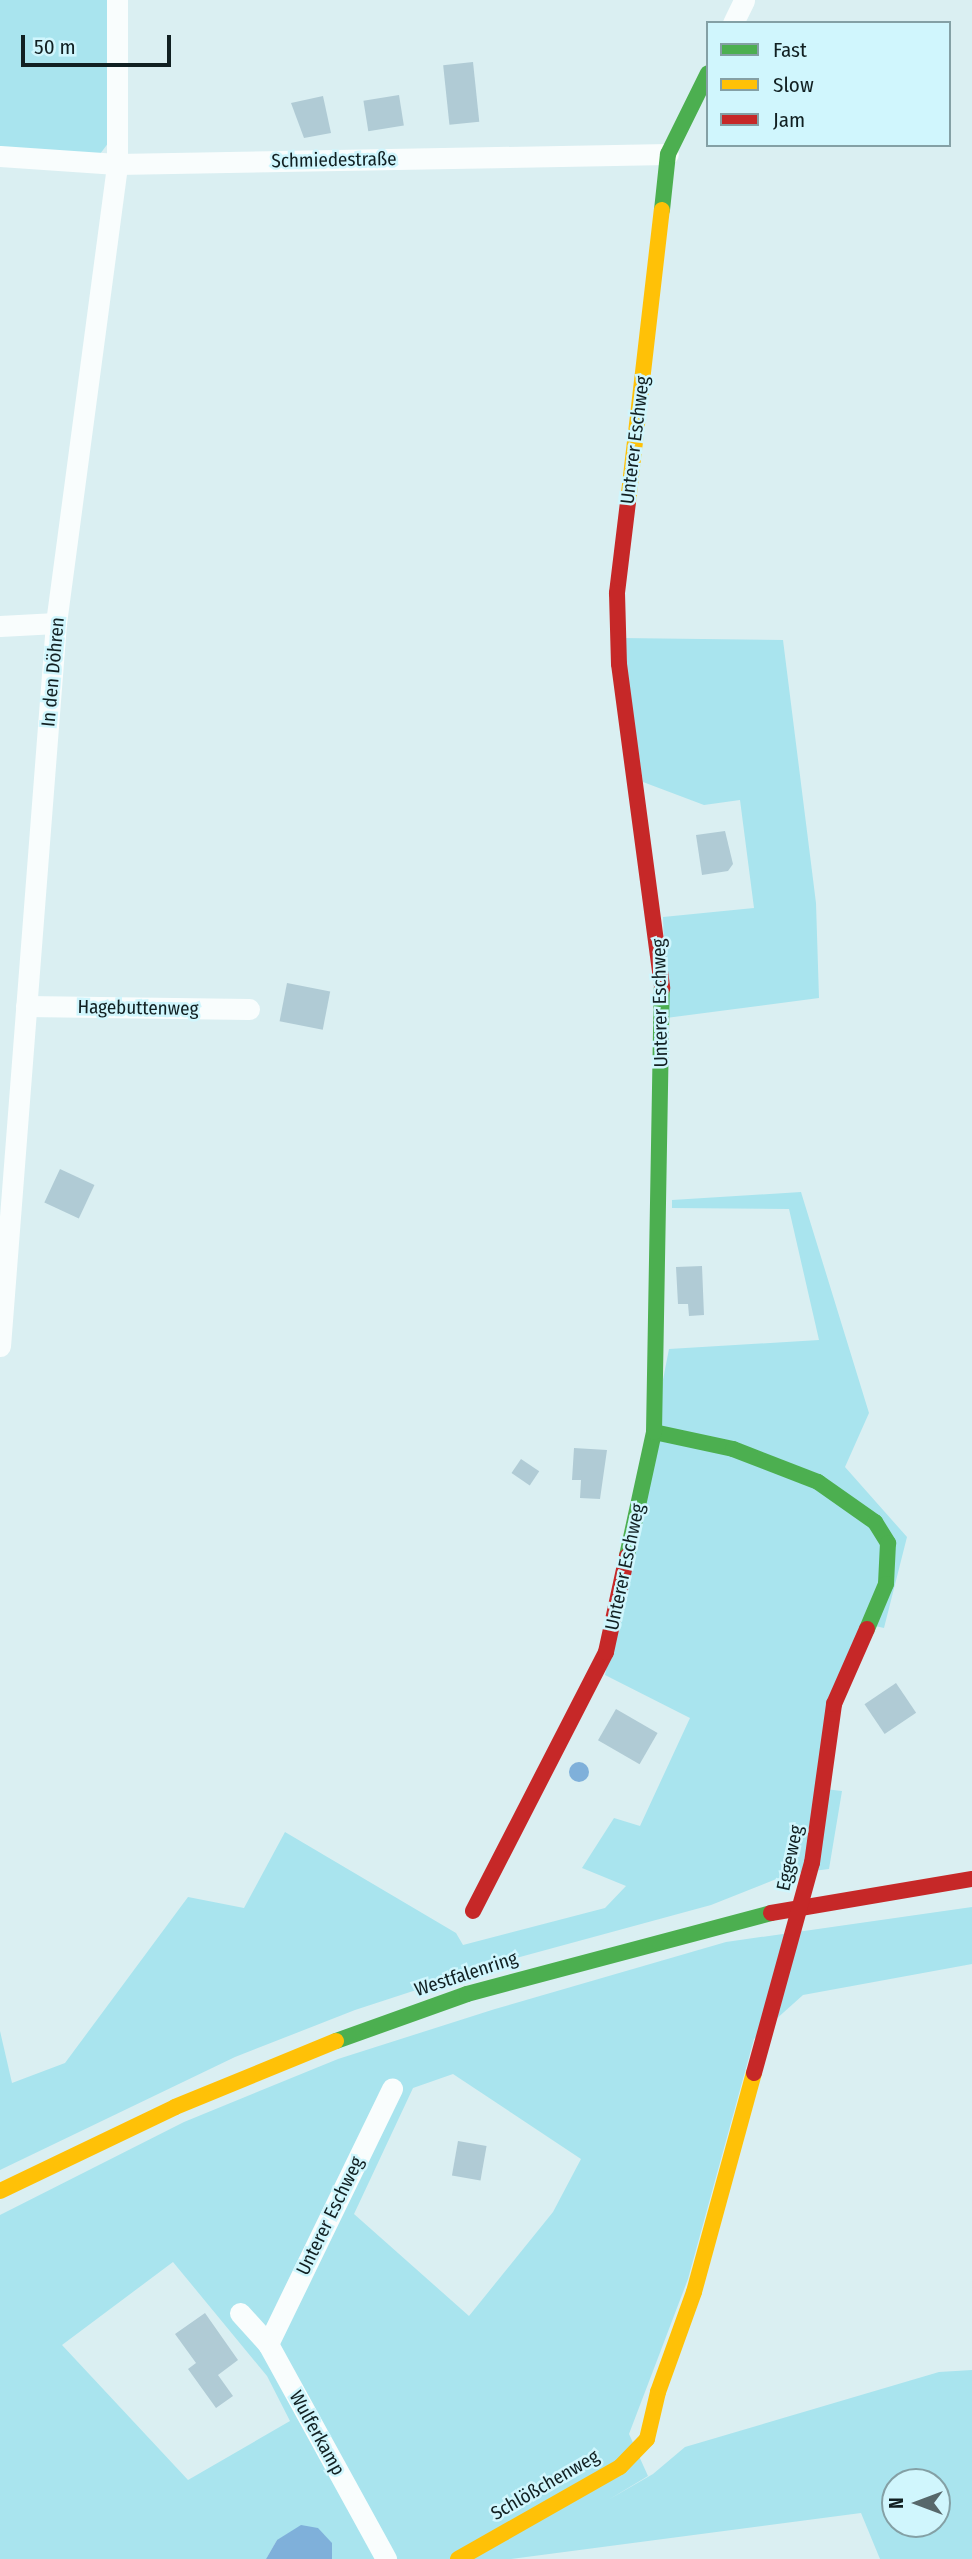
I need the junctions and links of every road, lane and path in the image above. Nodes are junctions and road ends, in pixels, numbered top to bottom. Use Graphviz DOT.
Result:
graph roads {
  1 [pos="117,0"];
  2 [pos="744,0"];
  3 [pos="734,21"];
  4 [pos="706,77"];
  5 [pos="668,154"];
  6 [pos="0,156"];
  7 [pos="117,164"];
  8 [pos="56,622"];
  9 [pos="0,626"];
  10 [pos="26,1006"];
  11 [pos="250,1009"];
  12 [pos="0,1346"];
  13 [pos="654,1432"];
  14 [pos="972,1879"];
  15 [pos="473,1911"];
  16 [pos="392,2089"];
  17 [pos="0,2190"];
  18 [pos="240,2313"];
  19 [pos="268,2344"];
  20 [pos="647,2440"];
  21 [pos="386,2559"];
  22 [pos="458,2559"];
  1 -- 7 [label="street, In den Döhren"];
  2 -- 3 [label="street"];
  4 -- 5 [label="street, Unterer Eschweg"];
  5 -- 7 [label="street, Schmiedestraße"];
  5 -- 13 [label="street, Unterer Eschweg"];
  6 -- 7 [label="street, Schmiedestraße"];
  7 -- 8 [label="street, In den Döhren"];
  8 -- 9 [label="street"];
  8 -- 10 [label="street, In den Döhren"];
  10 -- 11 [label="street, Hagebuttenweg"];
  10 -- 12 [label="street, In den Döhren"];
  13 -- 15 [label="street, Unterer Eschweg"];
  13 -- 20 [label="street, Eggeweg"];
  14 -- 17 [label="street, Westfalenring"];
  16 -- 19 [label="street, Unterer Eschweg"];
  18 -- 19 [label="street, Wulferkamp"];
  19 -- 21 [label="street, Wulferkamp"];
  20 -- 22 [label="street, Schlößchenweg"];
}
